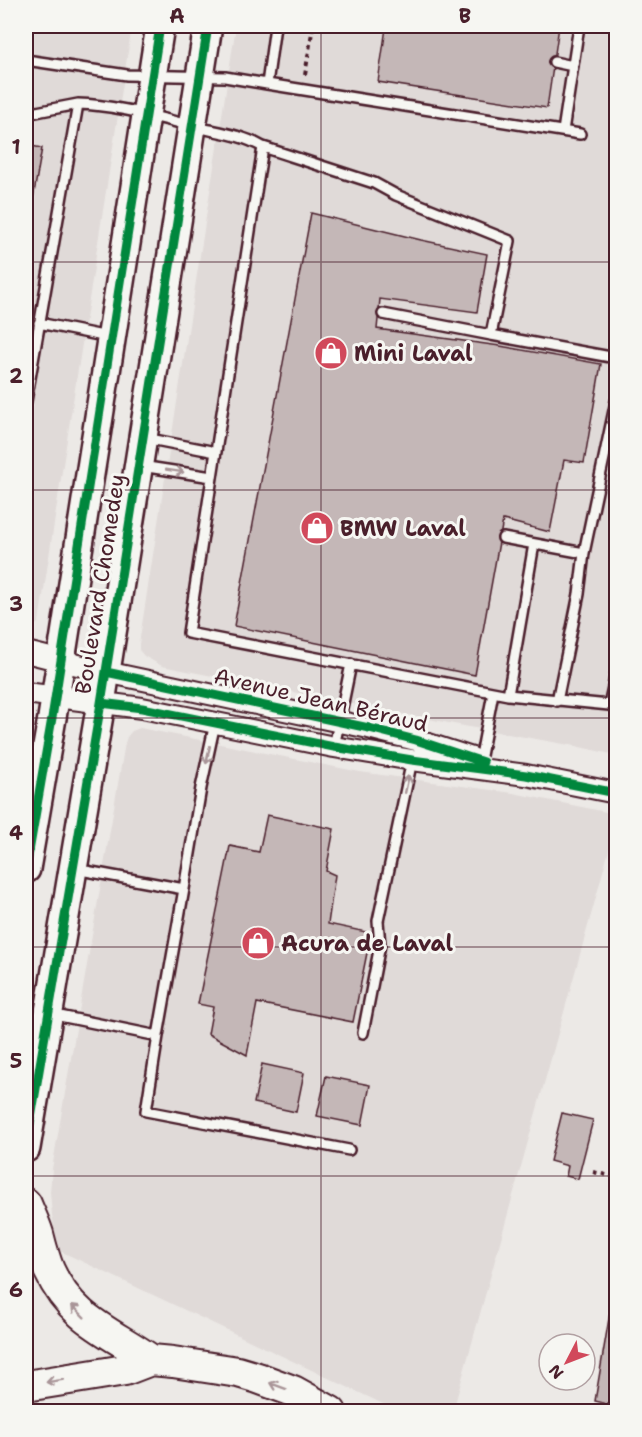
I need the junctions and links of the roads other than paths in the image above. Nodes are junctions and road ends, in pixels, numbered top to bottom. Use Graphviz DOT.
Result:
graph roads {
  1 [pos="160,26"];
  2 [pos="208,26"];
  3 [pos="275,26"];
  4 [pos="579,26"];
  5 [pos="26,60"];
  6 [pos="554,62"];
  7 [pos="573,66"];
  8 [pos="152,76"];
  9 [pos="200,77"];
  10 [pos="267,84"];
  11 [pos="78,104"];
  12 [pos="26,114"];
  13 [pos="146,115"];
  14 [pos="192,126"];
  15 [pos="563,131"];
  16 [pos="580,134"];
  17 [pos="263,147"];
  18 [pos="383,314"];
  19 [pos="39,323"];
  20 [pos="491,335"];
  21 [pos="111,337"];
  22 [pos="616,358"];
  23 [pos="26,400"];
  24 [pos="616,401"];
  25 [pos="143,438"];
  26 [pos="216,452"];
  27 [pos="139,465"];
  28 [pos="212,477"];
  29 [pos="503,538"];
  30 [pos="534,544"];
  31 [pos="584,554"];
  32 [pos="26,652"];
  33 [pos="61,661"];
  34 [pos="351,664"];
  35 [pos="106,672"];
  36 [pos="616,673"];
  37 [pos="26,693"];
  38 [pos="493,693"];
  39 [pos="508,695"];
  40 [pos="56,697"];
  41 [pos="557,701"];
  42 [pos="101,703"];
  43 [pos="613,706"];
  44 [pos="340,722"];
  45 [pos="215,723"];
  46 [pos="416,740"];
  47 [pos="334,747"];
  48 [pos="412,760"];
  49 [pos="480,765"];
  50 [pos="616,793"];
  51 [pos="26,868"];
  52 [pos="73,868"];
  53 [pos="184,889"];
  54 [pos="48,1013"];
  55 [pos="363,1033"];
  56 [pos="158,1036"];
  57 [pos="26,1148"];
  58 [pos="349,1150"];
  59 [pos="26,1204"];
  60 [pos="151,1360"];
  61 [pos="26,1386"];
  62 [pos="331,1412"];
  1 -- 8 [label="street, Boulevard Chomedey"];
  2 -- 9 [label="street, Boulevard Chomedey"];
  3 -- 10 [label="lane"];
  4 -- 7 [label="lane"];
  5 -- 8 [label="lane"];
  6 -- 7 [label="lane"];
  7 -- 15 [label="lane"];
  8 -- 9 [label="lane"];
  8 -- 13 [label="street, Boulevard Chomedey"];
  9 -- 10 [label="lane"];
  9 -- 14 [label="street, Boulevard Chomedey"];
  10 -- 15 [label="lane"];
  11 -- 12 [label="lane"];
  11 -- 13 [label="lane"];
  11 -- 19 [label="lane"];
  13 -- 14 [label="lane"];
  13 -- 21 [label="street, Boulevard Chomedey"];
  14 -- 17 [label="lane"];
  14 -- 25 [label="street, Boulevard Chomedey"];
  15 -- 16 [label="lane"];
  17 -- 20 [label="lane"];
  17 -- 26 [label="lane"];
  18 -- 20 [label="lane"];
  19 -- 21 [label="lane"];
  19 -- 23 [label="lane"];
  20 -- 22 [label="lane"];
  21 -- 33 [label="street, Boulevard Chomedey"];
  24 -- 31 [label="lane"];
  25 -- 26 [label="lane"];
  25 -- 27 [label="street, Boulevard Chomedey"];
  26 -- 28 [label="lane"];
  27 -- 28 [label="lane, one-way"];
  27 -- 35 [label="street, Boulevard Chomedey"];
  28 -- 34 [label="lane"];
  29 -- 30 [label="lane"];
  30 -- 31 [label="lane"];
  30 -- 39 [label="lane"];
  31 -- 41 [label="lane"];
  32 -- 33 [label="street, Avenue Jean Béraud"];
  33 -- 35 [label="street, Avenue Jean Béraud"];
  33 -- 40 [label="street, Boulevard Chomedey"];
  34 -- 38 [label="lane"];
  34 -- 44 [label="lane"];
  35 -- 42 [label="street, Boulevard Chomedey"];
  35 -- 44 [label="street, Avenue Jean Béraud"];
  36 -- 43 [label="lane"];
  37 -- 40 [label="street, Avenue Jean Béraud"];
  38 -- 39 [label="lane"];
  38 -- 49 [label="lane"];
  39 -- 41 [label="lane"];
  40 -- 42 [label="street, Avenue Jean Béraud"];
  40 -- 51 [label="street, Boulevard Chomedey"];
  41 -- 43 [label="lane"];
  42 -- 45 [label="street, Avenue Jean Béraud"];
  42 -- 52 [label="street, Boulevard Chomedey"];
  44 -- 46 [label="street, Avenue Jean Béraud"];
  44 -- 47 [label="lane"];
  45 -- 47 [label="street, Avenue Jean Béraud"];
  45 -- 53 [label="lane, one-way"];
  46 -- 48 [label="lane"];
  46 -- 49 [label="street, Avenue Jean Béraud"];
  47 -- 48 [label="street, Avenue Jean Béraud"];
  48 -- 49 [label="street, Avenue Jean Béraud"];
  55 -- 48 [label="lane, one-way"];
  49 -- 50 [label="street, Avenue Jean Béraud"];
  52 -- 53 [label="lane"];
  52 -- 54 [label="street, Boulevard Chomedey"];
  53 -- 56 [label="lane"];
  54 -- 56 [label="lane"];
  54 -- 57 [label="street, Boulevard Chomedey"];
  56 -- 58 [label="lane"];
  60 -- 59 [label="main road, one-way"];
  60 -- 61 [label="main road, one-way"];
  62 -- 60 [label="main road, one-way"];
}
